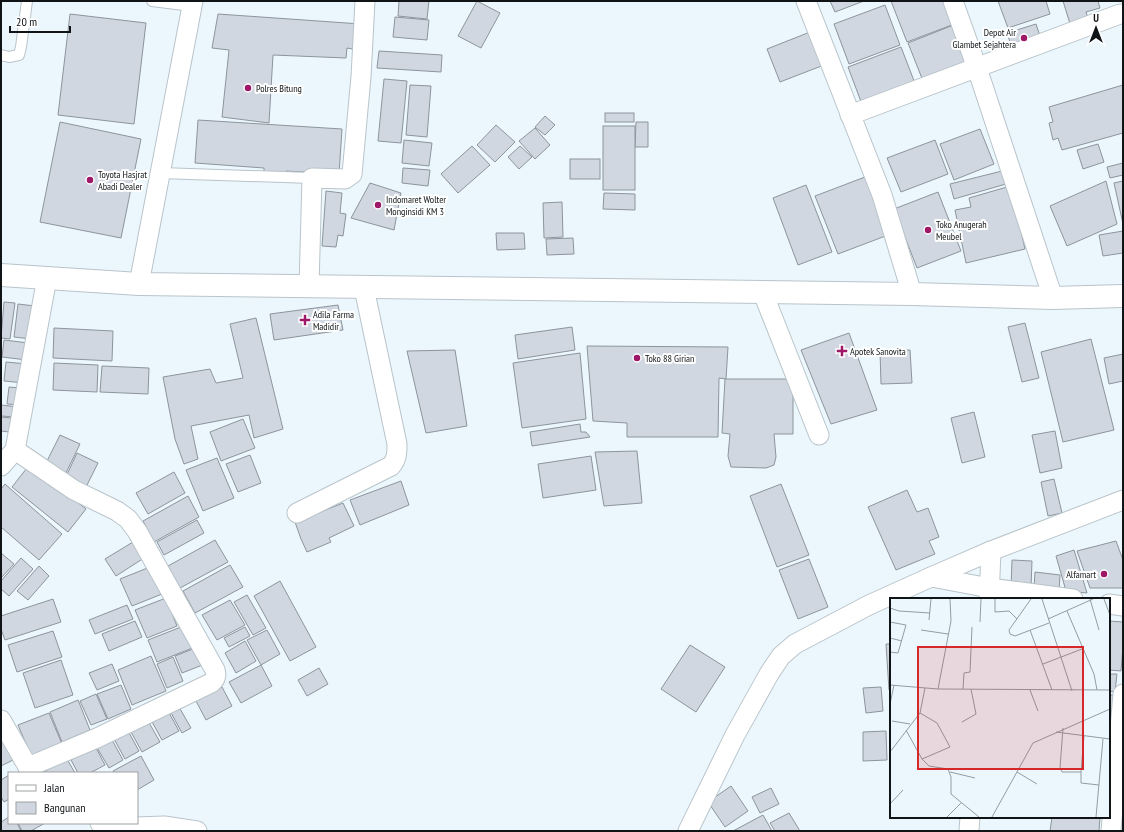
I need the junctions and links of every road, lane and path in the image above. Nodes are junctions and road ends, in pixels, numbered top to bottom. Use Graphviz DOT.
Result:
graph roads {
  1 [pos="27,1"];
  2 [pos="152,1"];
  3 [pos="365,1"];
  4 [pos="806,1"];
  5 [pos="953,1"];
  6 [pos="192,4"];
  7 [pos="1120,12"];
  8 [pos="1,55"];
  9 [pos="977,68"];
  10 [pos="850,115"];
  11 [pos="160,173"];
  12 [pos="312,178"];
  13 [pos="1,275"];
  14 [pos="47,278"];
  15 [pos="139,284"];
  16 [pos="309,287"];
  17 [pos="364,288"];
  18 [pos="763,293"];
  19 [pos="912,294"];
  20 [pos="1123,296"];
  21 [pos="1053,298"];
  22 [pos="818,435"];
  23 [pos="15,450"];
  24 [pos="1,466"];
  25 [pos="1123,500"];
  26 [pos="297,513"];
  27 [pos="991,551"];
  28 [pos="931,577"];
  29 [pos="989,593"];
  30 [pos="1059,598"];
  31 [pos="1110,604"];
  32 [pos="1123,606"];
  33 [pos="1123,694"];
  34 [pos="1,720"];
  35 [pos="30,770"];
  36 [pos="970,818"];
  37 [pos="109,824"];
  38 [pos="197,831"];
  39 [pos="688,831"];
  40 [pos="969,831"];
  41 [pos="1111,831"];
  1 -- 8 [label="lane"];
  2 -- 6 [label="lane"];
  3 -- 12 [label="street"];
  4 -- 10 [label="street"];
  5 -- 9 [label="street"];
  6 -- 11 [label="street"];
  7 -- 9 [label="street"];
  9 -- 10 [label="street"];
  9 -- 21 [label="street"];
  10 -- 19 [label="street"];
  11 -- 12 [label="lane"];
  11 -- 15 [label="street"];
  12 -- 16 [label="street"];
  13 -- 14 [label="highway"];
  14 -- 15 [label="highway"];
  14 -- 23 [label="street"];
  15 -- 16 [label="highway"];
  16 -- 17 [label="highway"];
  17 -- 18 [label="highway"];
  17 -- 26 [label="street"];
  18 -- 19 [label="highway"];
  18 -- 22 [label="street"];
  19 -- 21 [label="highway"];
  20 -- 21 [label="highway"];
  23 -- 24 [label="street"];
  23 -- 35 [label="street"];
  25 -- 27 [label="street"];
  27 -- 28 [label="street"];
  27 -- 29 [label="street"];
  28 -- 29 [label="street"];
  28 -- 39 [label="street"];
  29 -- 30 [label="street"];
  31 -- 32 [label="street"];
  33 -- 41 [label="street"];
  34 -- 35 [label="street"];
  36 -- 40 [label="street"];
  37 -- 38 [label="street"];
}
